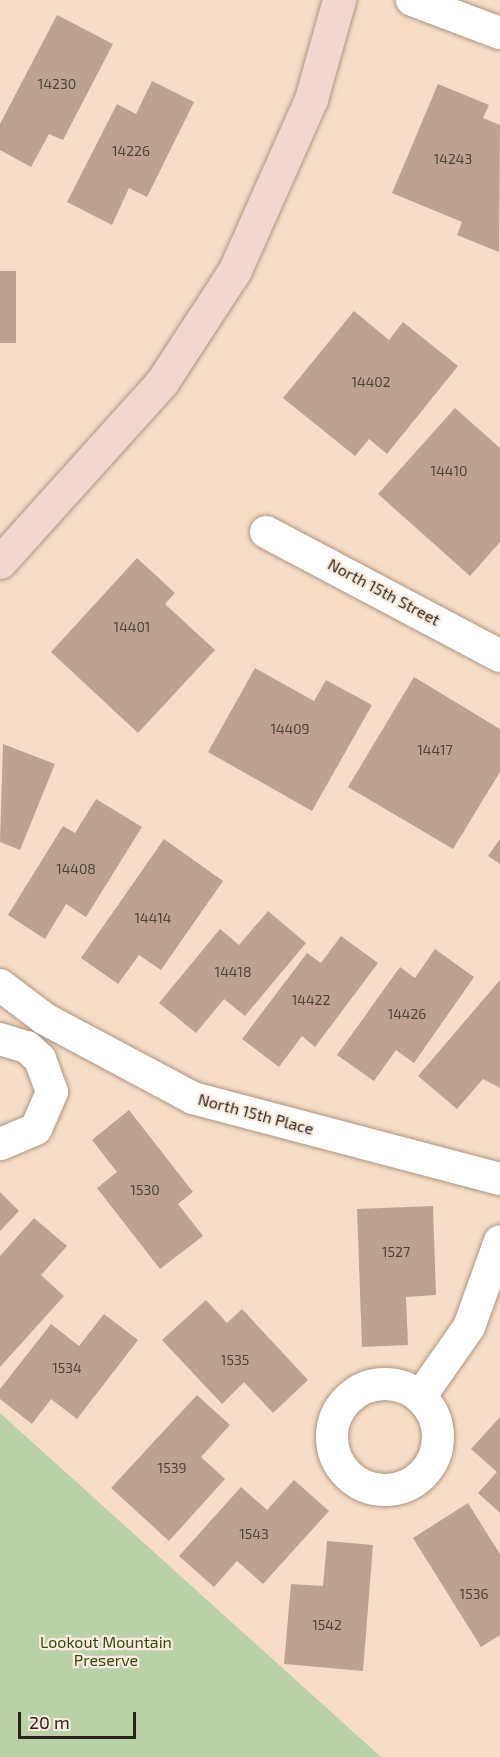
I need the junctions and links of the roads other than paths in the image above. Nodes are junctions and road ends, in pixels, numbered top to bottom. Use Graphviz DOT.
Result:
graph roads {
  1 [pos="339,0"];
  2 [pos="412,0"];
  3 [pos="500,33"];
  4 [pos="266,532"];
  5 [pos="0,562"];
  6 [pos="500,656"];
  7 [pos="0,985"];
  8 [pos="45,1019"];
  9 [pos="13,1043"];
  10 [pos="0,1144"];
  11 [pos="500,1179"];
  12 [pos="500,1241"];
  13 [pos="420,1397"];
  1 -- 5 [label="street"];
  2 -- 3 [label="street"];
  4 -- 6 [label="street, North 15th Street"];
  7 -- 8 [label="street, North 15th Place"];
  8 -- 9 [label="street"];
  8 -- 11 [label="street, North 15th Place"];
  9 -- 10 [label="street"];
  12 -- 13 [label="street"];
}
